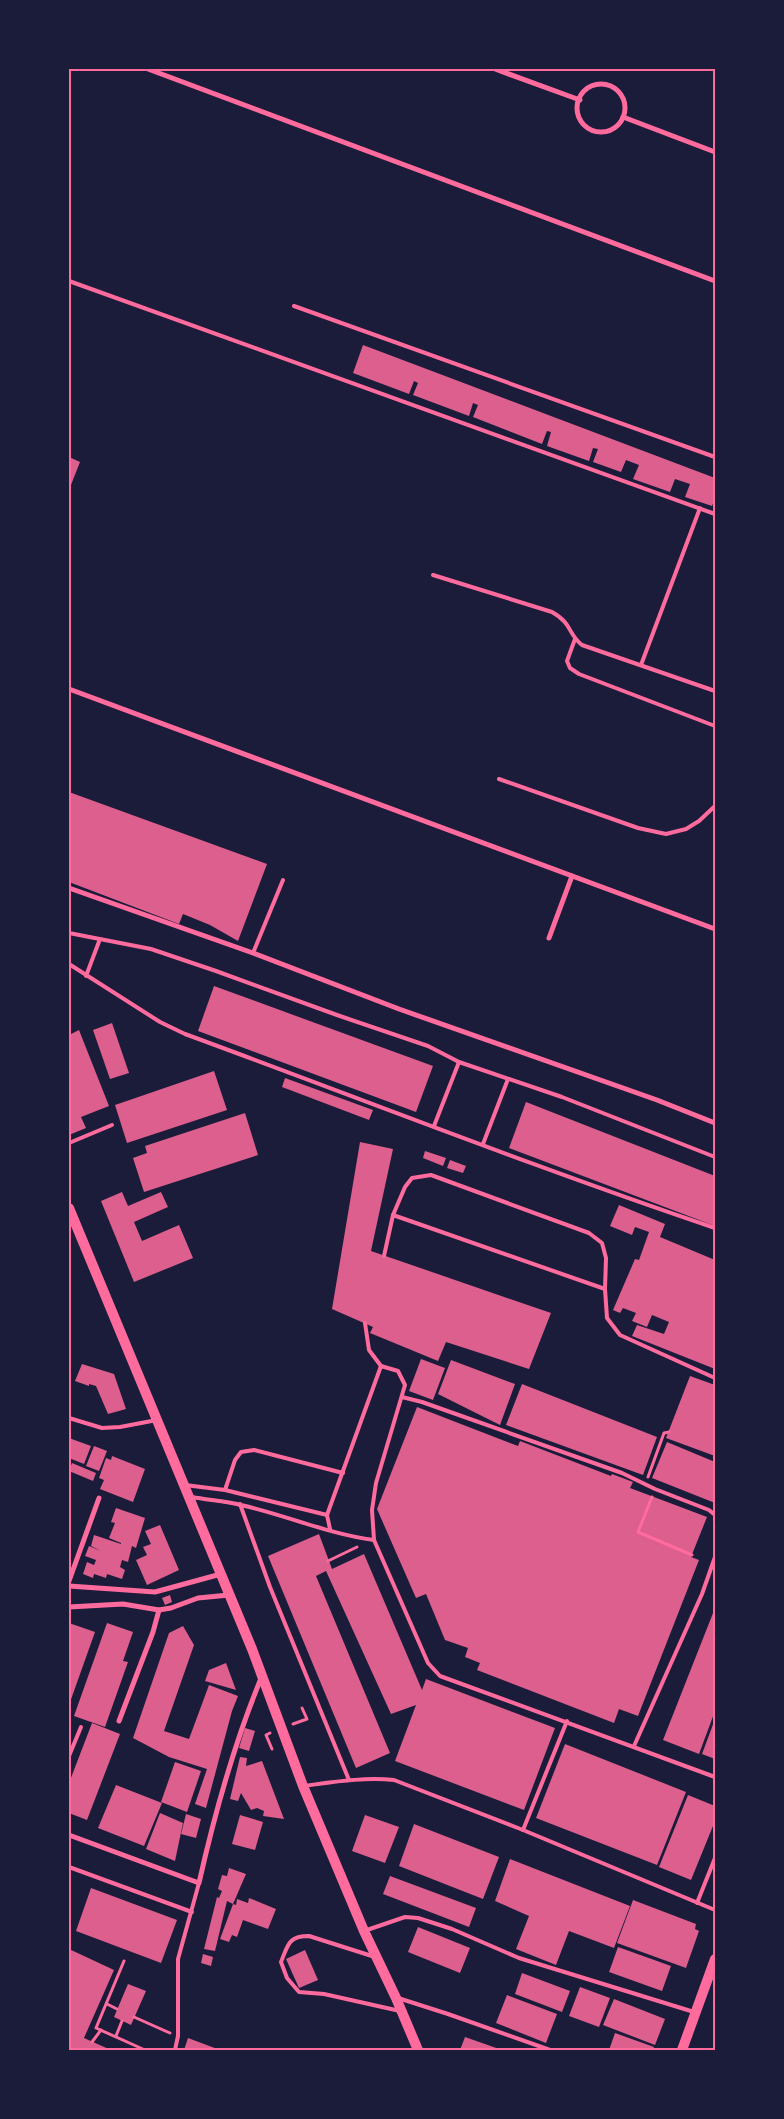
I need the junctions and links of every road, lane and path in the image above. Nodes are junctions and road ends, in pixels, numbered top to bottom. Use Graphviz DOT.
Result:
graph roads {
  1 [pos="148,69"];
  2 [pos="495,69"];
  3 [pos="580,100"];
  4 [pos="623,117"];
  5 [pos="715,152"];
  6 [pos="69,281"];
  7 [pos="715,282"];
  8 [pos="294,306"];
  9 [pos="715,457"];
  10 [pos="700,508"];
  11 [pos="715,514"];
  12 [pos="433,575"];
  13 [pos="575,639"];
  14 [pos="641,665"];
  15 [pos="69,688"];
  16 [pos="715,690"];
  17 [pos="715,726"];
  18 [pos="498,779"];
  19 [pos="715,806"];
  20 [pos="572,876"];
  21 [pos="283,880"];
  22 [pos="69,888"];
  23 [pos="715,929"];
  24 [pos="69,932"];
  25 [pos="549,938"];
  26 [pos="100,939"];
  27 [pos="253,953"];
  28 [pos="69,964"];
  29 [pos="86,976"];
  30 [pos="459,1062"];
  31 [pos="508,1079"];
  32 [pos="715,1123"];
  33 [pos="112,1125"];
  34 [pos="434,1126"];
  35 [pos="69,1143"];
  36 [pos="483,1144"];
  37 [pos="715,1157"];
  38 [pos="69,1208"];
  39 [pos="393,1215"];
  40 [pos="715,1228"];
  41 [pos="384,1256"];
  42 [pos="605,1288"];
  43 [pos="365,1324"];
  44 [pos="381,1366"];
  45 [pos="715,1378"];
  46 [pos="402,1397"];
  47 [pos="69,1418"];
  48 [pos="157,1420"];
  49 [pos="668,1432"];
  50 [pos="343,1473"];
  51 [pos="183,1484"];
  52 [pos="645,1484"];
  53 [pos="225,1490"];
  54 [pos="188,1497"];
  55 [pos="652,1497"];
  56 [pos="99,1498"];
  57 [pos="240,1504"];
  58 [pos="327,1515"];
  59 [pos="715,1515"];
  60 [pos="330,1529"];
  61 [pos="374,1540"];
  62 [pos="692,1555"];
  63 [pos="715,1557"];
  64 [pos="328,1561"];
  65 [pos="714,1564"];
  66 [pos="221,1574"];
  67 [pos="69,1581"];
  68 [pos="69,1586"];
  69 [pos="229,1595"];
  70 [pos="69,1607"];
  71 [pos="159,1610"];
  72 [pos="262,1676"];
  73 [pos="302,1708"];
  74 [pos="307,1719"];
  75 [pos="567,1721"];
  76 [pos="119,1722"];
  77 [pos="81,1726"];
  78 [pos="266,1735"];
  79 [pos="634,1746"];
  80 [pos="272,1749"];
  81 [pos="69,1756"];
  82 [pos="715,1776"];
  83 [pos="349,1780"];
  84 [pos="303,1786"];
  85 [pos="523,1830"];
  86 [pos="69,1835"];
  87 [pos="715,1858"];
  88 [pos="69,1867"];
  89 [pos="199,1883"];
  90 [pos="697,1903"];
  91 [pos="715,1910"];
  92 [pos="192,1912"];
  93 [pos="364,1931"];
  94 [pos="377,1958"];
  95 [pos="715,1959"];
  96 [pos="124,1960"];
  97 [pos="396,1998"];
  98 [pos="107,2004"];
  99 [pos="118,2009"];
  100 [pos="402,2011"];
  101 [pos="696,2013"];
  102 [pos="134,2018"];
  103 [pos="122,2021"];
  104 [pos="101,2030"];
  105 [pos="116,2036"];
  106 [pos="178,2036"];
  107 [pos="92,2042"];
  108 [pos="145,2050"];
  109 [pos="175,2050"];
  110 [pos="418,2050"];
  111 [pos="550,2050"];
  112 [pos="682,2050"];
  1 -- 7 [label="street"];
  2 -- 3 [label="street"];
  3 -- 4 [label="street"];
  3 -- 4 [label="street"];
  4 -- 5 [label="street"];
  6 -- 10 [label="lane"];
  8 -- 9 [label="lane"];
  10 -- 11 [label="lane"];
  10 -- 14 [label="lane"];
  12 -- 13 [label="lane"];
  13 -- 14 [label="lane"];
  13 -- 17 [label="lane"];
  14 -- 16 [label="lane"];
  15 -- 20 [label="street"];
  18 -- 19 [label="lane"];
  20 -- 23 [label="street"];
  20 -- 25 [label="street"];
  21 -- 27 [label="lane"];
  22 -- 27 [label="street"];
  24 -- 26 [label="lane"];
  26 -- 29 [label="lane"];
  26 -- 30 [label="lane"];
  27 -- 32 [label="street"];
  28 -- 29 [label="lane"];
  29 -- 34 [label="lane"];
  30 -- 31 [label="lane"];
  30 -- 34 [label="lane"];
  31 -- 36 [label="lane"];
  31 -- 37 [label="lane"];
  33 -- 35 [label="lane"];
  34 -- 36 [label="lane"];
  36 -- 40 [label="lane"];
  38 -- 48 [label="main road"];
  39 -- 41 [label="lane"];
  39 -- 42 [label="lane"];
  39 -- 42 [label="lane"];
  42 -- 45 [label="lane"];
  43 -- 44 [label="lane"];
  44 -- 46 [label="lane"];
  44 -- 50 [label="lane"];
  46 -- 52 [label="lane"];
  46 -- 61 [label="lane"];
  47 -- 48 [label="lane"];
  48 -- 51 [label="main road"];
  49 -- 52 [label="path"];
  50 -- 53 [label="lane"];
  50 -- 58 [label="lane"];
  51 -- 53 [label="lane"];
  51 -- 54 [label="main road"];
  52 -- 59 [label="lane"];
  53 -- 58 [label="lane"];
  54 -- 57 [label="lane"];
  54 -- 66 [label="main road"];
  55 -- 62 [label="path"];
  56 -- 67 [label="street"];
  57 -- 60 [label="lane"];
  57 -- 83 [label="lane"];
  58 -- 60 [label="lane"];
  60 -- 61 [label="lane"];
  61 -- 64 [label="path"];
  61 -- 75 [label="lane"];
  63 -- 65 [label="lane"];
  65 -- 79 [label="lane"];
  66 -- 68 [label="street"];
  66 -- 69 [label="main road"];
  69 -- 71 [label="street"];
  69 -- 72 [label="main road"];
  70 -- 71 [label="street"];
  71 -- 76 [label="street"];
  72 -- 84 [label="main road"];
  72 -- 89 [label="street"];
  73 -- 74 [label="path"];
  75 -- 79 [label="lane"];
  75 -- 85 [label="lane"];
  77 -- 81 [label="lane"];
  78 -- 80 [label="path"];
  79 -- 82 [label="lane"];
  83 -- 84 [label="lane"];
  83 -- 85 [label="lane"];
  84 -- 93 [label="main road"];
  85 -- 90 [label="lane"];
  86 -- 89 [label="street"];
  87 -- 90 [label="lane"];
  88 -- 92 [label="lane"];
  89 -- 92 [label="lane"];
  90 -- 91 [label="lane"];
  92 -- 106 [label="lane"];
  93 -- 94 [label="main road"];
  93 -- 101 [label="lane"];
  94 -- 97 [label="main road"];
  94 -- 100 [label="lane"];
  95 -- 101 [label="main road"];
  96 -- 98 [label="path"];
  97 -- 100 [label="main road"];
  97 -- 111 [label="lane"];
  98 -- 99 [label="path"];
  98 -- 104 [label="path"];
  100 -- 110 [label="main road"];
  101 -- 112 [label="main road"];
  102 -- 106 [label="path"];
  103 -- 105 [label="path"];
  104 -- 105 [label="path"];
  104 -- 107 [label="path"];
  105 -- 108 [label="path"];
  106 -- 109 [label="lane"];
}
